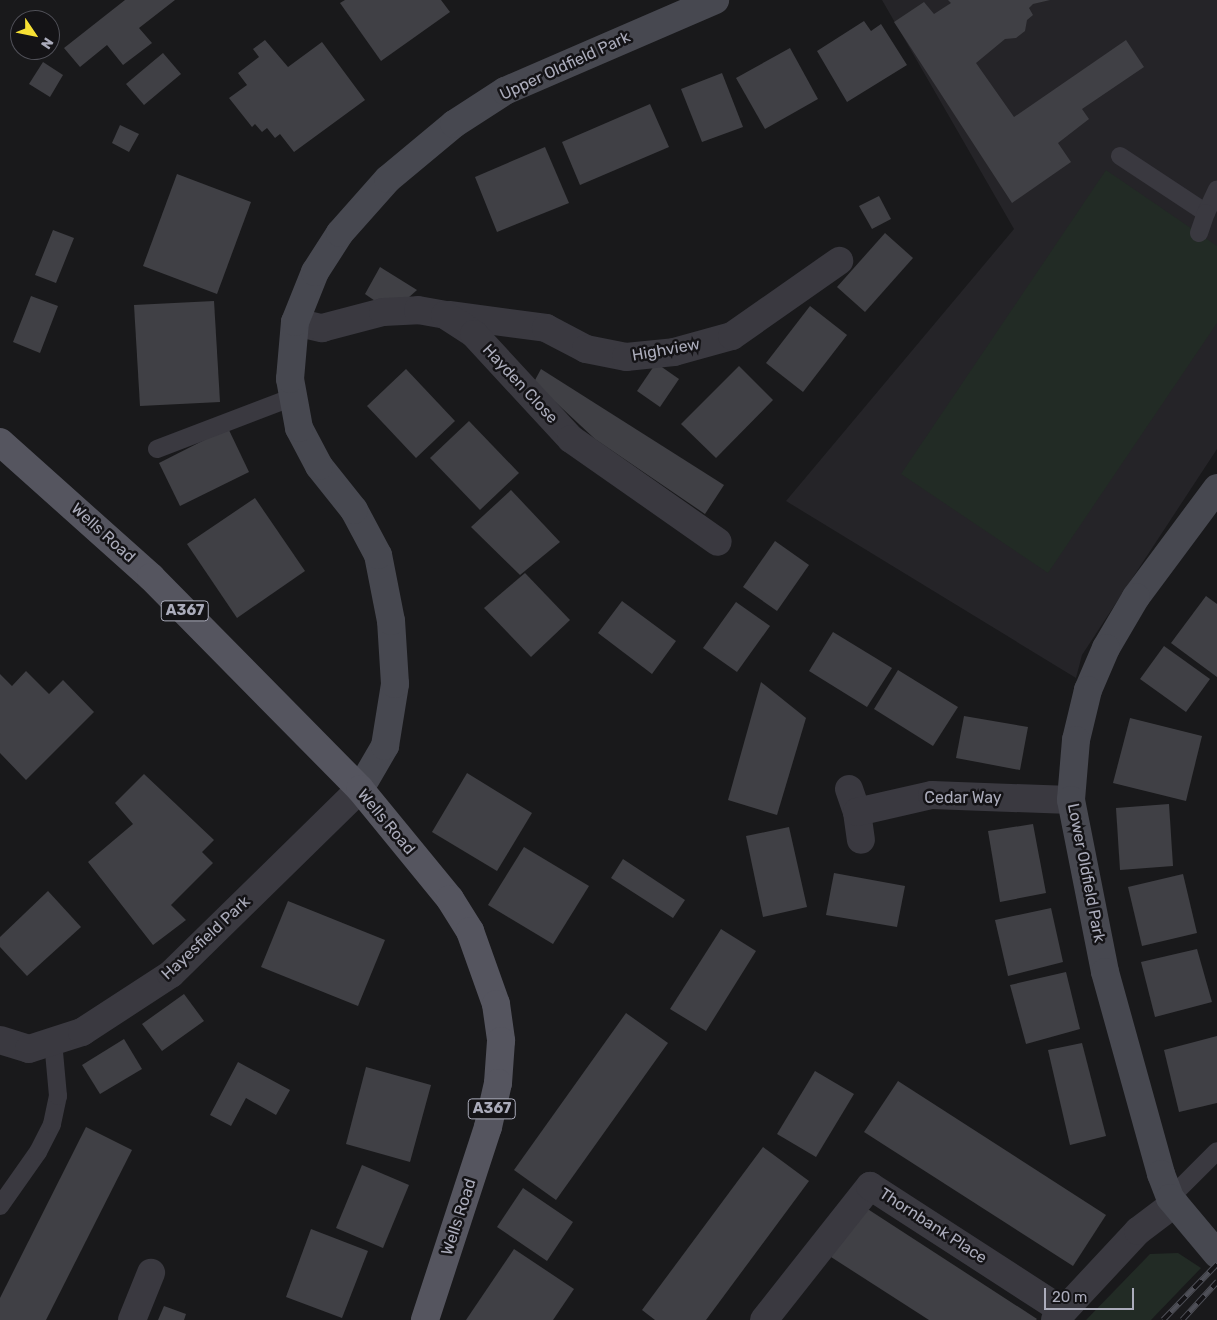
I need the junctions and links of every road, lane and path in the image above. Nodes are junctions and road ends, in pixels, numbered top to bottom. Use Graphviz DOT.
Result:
graph roads {
  1 [pos="715,0"];
  2 [pos="1120,156"];
  3 [pos="1217,189"];
  4 [pos="1206,213"];
  5 [pos="1199,233"];
  6 [pos="839,261"];
  7 [pos="445,315"];
  8 [pos="295,322"];
  9 [pos="292,397"];
  10 [pos="0,442"];
  11 [pos="157,449"];
  12 [pos="1217,488"];
  13 [pos="719,545"];
  14 [pos="360,790"];
  15 [pos="1071,800"];
  16 [pos="861,840"];
  17 [pos="0,1040"];
  18 [pos="53,1042"];
  19 [pos="1217,1151"];
  20 [pos="1173,1201"];
  21 [pos="0,1206"];
  22 [pos="1217,1254"];
  23 [pos="151,1273"];
  24 [pos="1059,1315"];
  25 [pos="132,1320"];
  26 [pos="425,1320"];
  27 [pos="764,1320"];
  1 -- 8 [label="street, Upper Oldfield Park"];
  2 -- 4 [label="lane"];
  3 -- 4 [label="lane"];
  4 -- 5 [label="lane"];
  6 -- 7 [label="street, Highview"];
  7 -- 8 [label="street, Hayden Close"];
  7 -- 13 [label="street, Hayden Close"];
  8 -- 9 [label="street, Upper Oldfield Park"];
  9 -- 11 [label="lane"];
  9 -- 14 [label="street, Upper Oldfield Park"];
  10 -- 14 [label="main road, Wells Road / A367"];
  12 -- 15 [label="street, Lower Oldfield Park"];
  14 -- 18 [label="street, Hayesfield Park"];
  14 -- 26 [label="main road, Wells Road / A367"];
  15 -- 16 [label="street, Cedar Way"];
  15 -- 20 [label="street, Lower Oldfield Park"];
  17 -- 18 [label="street, Hayesfield Park"];
  18 -- 21 [label="lane"];
  19 -- 20 [label="lane"];
  20 -- 22 [label="street"];
  20 -- 24 [label="street, Thornbank Place"];
  23 -- 25 [label="street"];
  24 -- 27 [label="street, Thornbank Place"];
}
